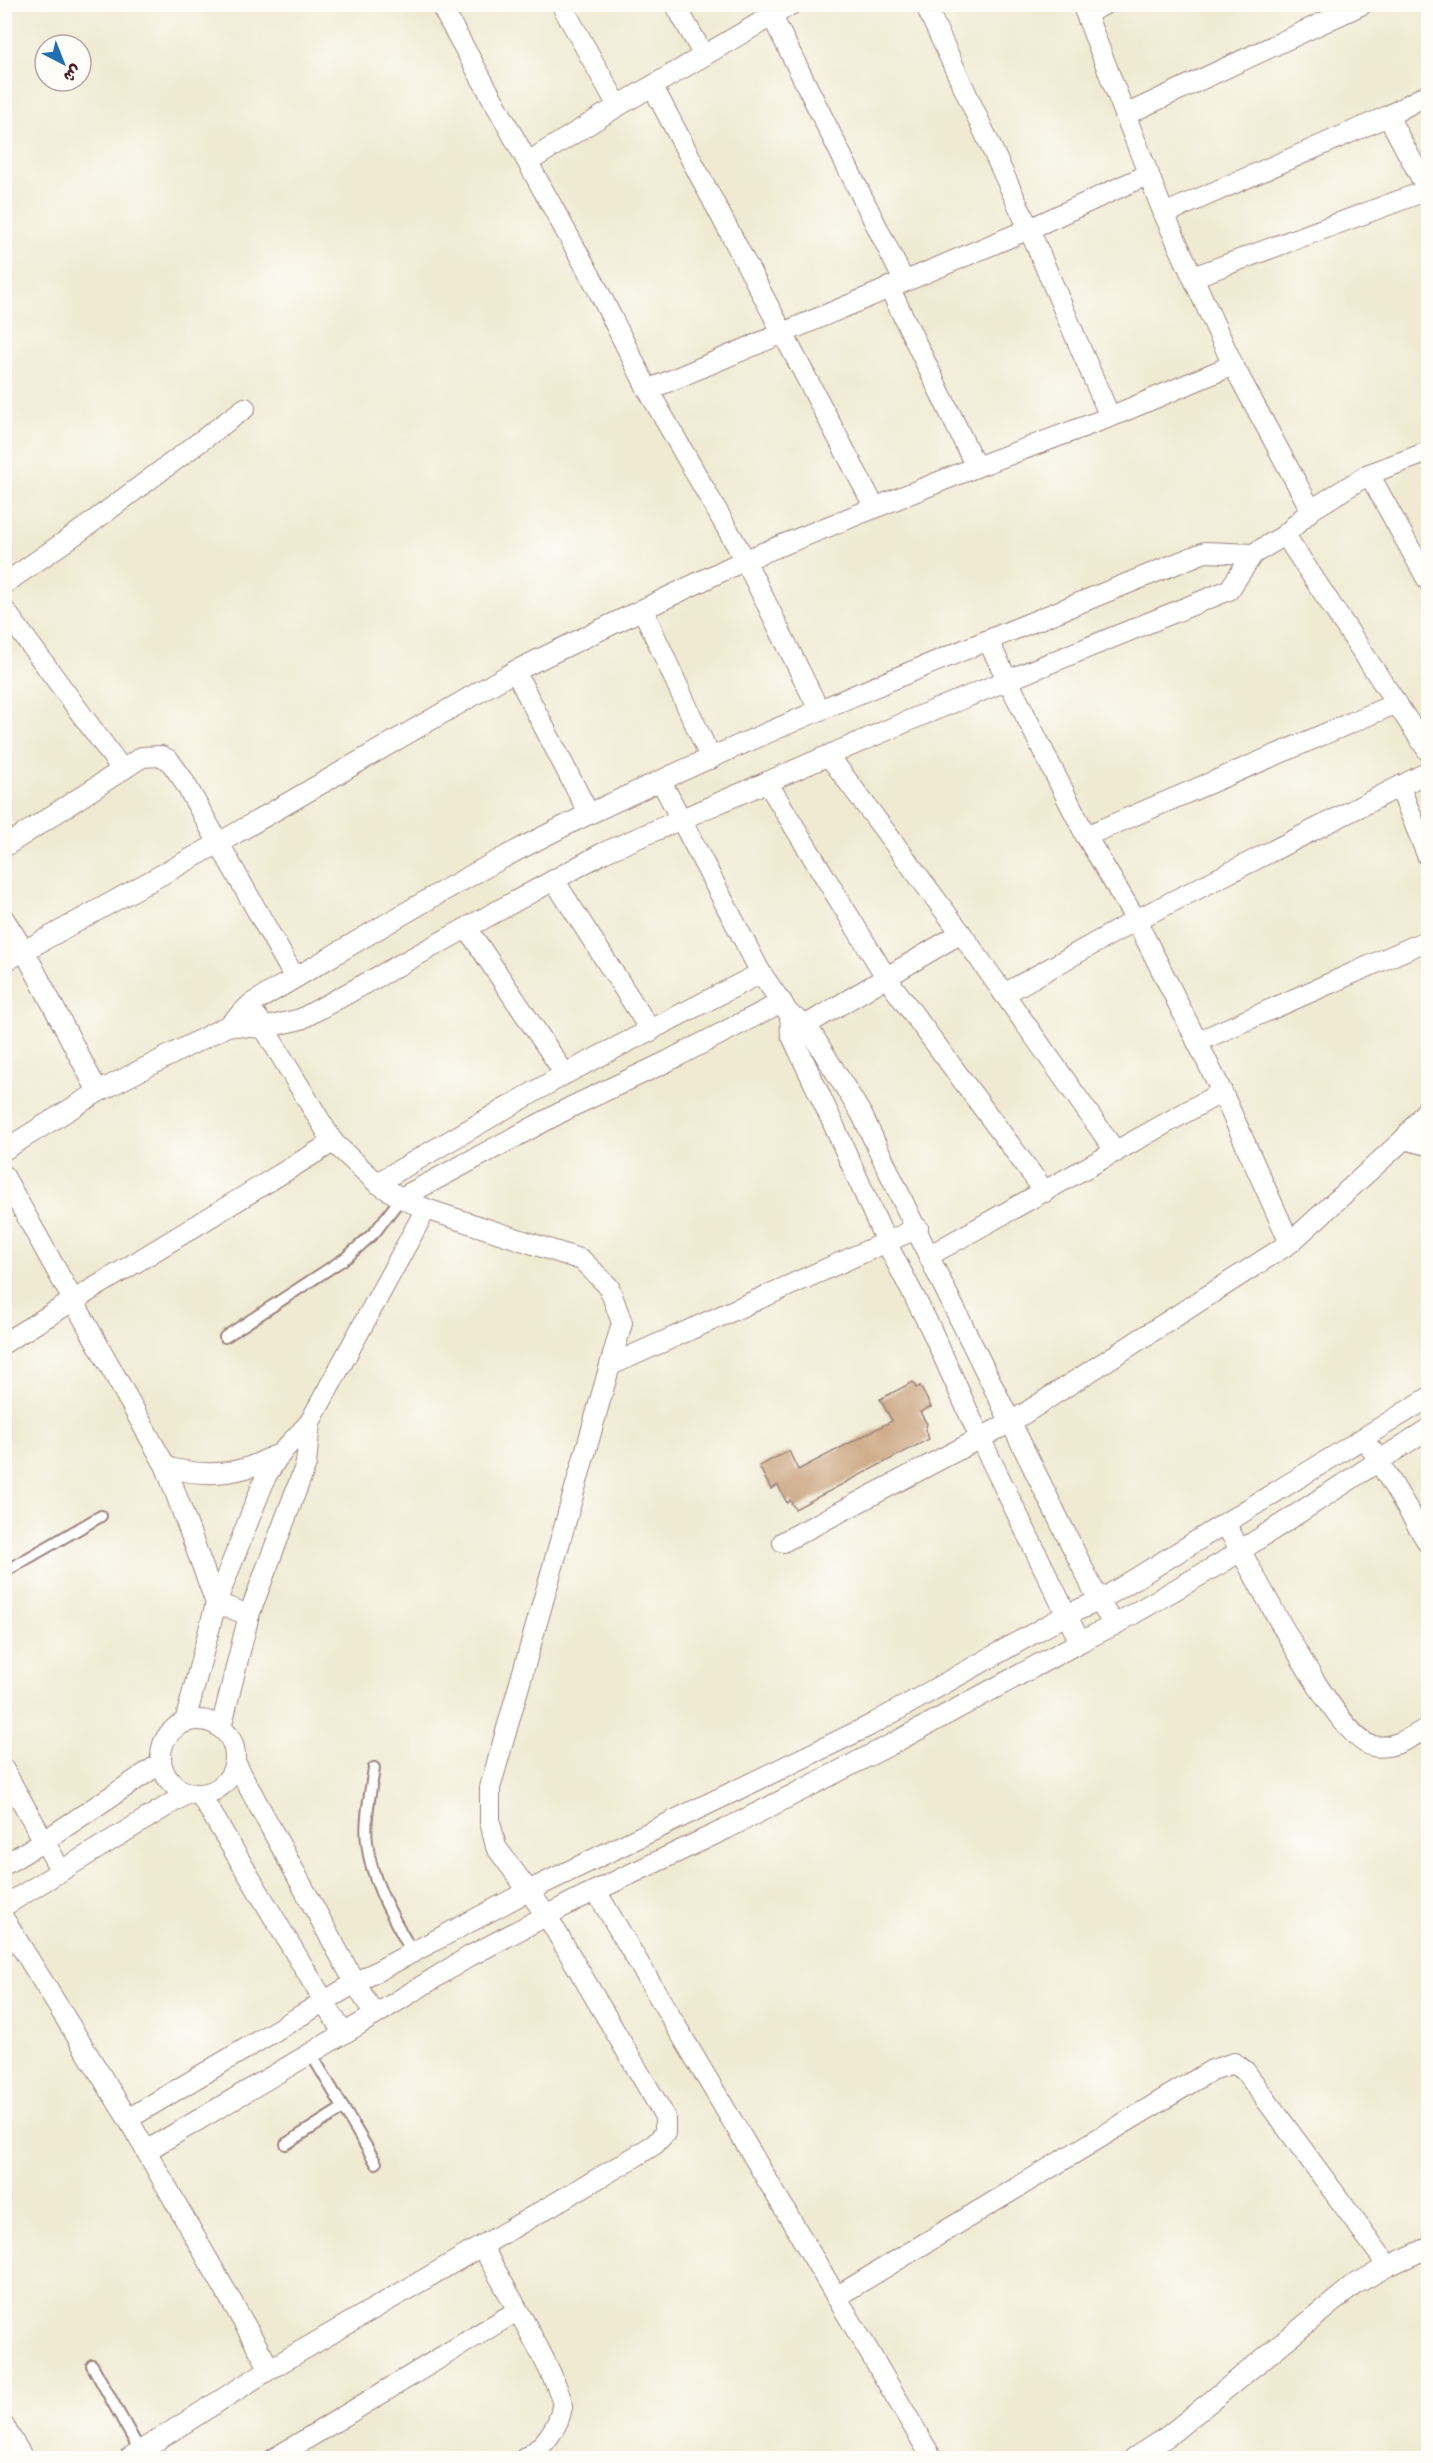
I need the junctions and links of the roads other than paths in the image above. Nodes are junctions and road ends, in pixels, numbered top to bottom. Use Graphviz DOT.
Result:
graph roads {
  1 [pos="440,4"];
  2 [pos="561,4"];
  3 [pos="675,4"];
  4 [pos="792,4"];
  5 [pos="925,4"];
  6 [pos="1105,4"];
  7 [pos="1363,4"];
  8 [pos="1084,9"];
  9 [pos="772,16"];
  10 [pos="704,56"];
  11 [pos="653,87"];
  12 [pos="1428,94"];
  13 [pos="618,106"];
  14 [pos="1125,115"];
  15 [pos="1388,116"];
  16 [pos="528,162"];
  17 [pos="1149,174"];
  18 [pos="1428,191"];
  19 [pos="1164,214"];
  20 [pos="1029,229"];
  21 [pos="1193,277"];
  22 [pos="896,284"];
  23 [pos="783,333"];
  24 [pos="1233,366"];
  25 [pos="648,390"];
  26 [pos="245,408"];
  27 [pos="1110,417"];
  28 [pos="1428,452"];
  29 [pos="976,467"];
  30 [pos="1369,474"];
  31 [pos="875,508"];
  32 [pos="1311,510"];
  33 [pos="1285,535"];
  34 [pos="1253,554"];
  35 [pos="745,560"];
  36 [pos="1428,581"];
  37 [pos="4,584"];
  38 [pos="4,609"];
  39 [pos="643,610"];
  40 [pos="988,640"];
  41 [pos="515,671"];
  42 [pos="1008,682"];
  43 [pos="1397,703"];
  44 [pos="819,710"];
  45 [pos="1428,751"];
  46 [pos="829,756"];
  47 [pos="711,759"];
  48 [pos="121,768"];
  49 [pos="1428,772"];
  50 [pos="661,781"];
  51 [pos="767,782"];
  52 [pos="1400,788"];
  53 [pos="589,814"];
  54 [pos="681,818"];
  55 [pos="1086,836"];
  56 [pos="219,843"];
  57 [pos="4,847"];
  58 [pos="1428,856"];
  59 [pos="554,880"];
  60 [pos="4,919"];
  61 [pos="1136,920"];
  62 [pos="467,928"];
  63 [pos="961,933"];
  64 [pos="1428,940"];
  65 [pos="25,952"];
  66 [pos="4,962"];
  67 [pos="761,973"];
  68 [pos="886,977"];
  69 [pos="295,978"];
  70 [pos="1004,994"];
  71 [pos="251,1005"];
  72 [pos="792,1019"];
  73 [pos="229,1025"];
  74 [pos="264,1028"];
  75 [pos="651,1031"];
  76 [pos="1197,1042"];
  77 [pos="565,1074"];
  78 [pos="98,1092"];
  79 [pos="1222,1092"];
  80 [pos="1428,1108"];
  81 [pos="1404,1139"];
  82 [pos="333,1142"];
  83 [pos="1428,1145"];
  84 [pos="4,1150"];
  85 [pos="1116,1152"];
  86 [pos="4,1176"];
  87 [pos="377,1183"];
  88 [pos="1045,1192"];
  89 [pos="401,1198"];
  90 [pos="426,1209"];
  91 [pos="918,1228"];
  92 [pos="886,1242"];
  93 [pos="1290,1243"];
  94 [pos="930,1255"];
  95 [pos="75,1302"];
  96 [pos="225,1337"];
  97 [pos="4,1343"];
  98 [pos="611,1365"];
  99 [pos="1428,1398"];
  100 [pos="310,1422"];
  101 [pos="1011,1422"];
  102 [pos="1426,1436"];
  103 [pos="1365,1437"];
  104 [pos="980,1438"];
  105 [pos="280,1454"];
  106 [pos="1378,1461"];
  107 [pos="306,1464"];
  108 [pos="166,1467"];
  109 [pos="101,1516"];
  110 [pos="1225,1524"];
  111 [pos="783,1542"];
  112 [pos="1428,1543"];
  113 [pos="1242,1550"];
  114 [pos="4,1572"];
  115 [pos="1099,1601"];
  116 [pos="216,1603"];
  117 [pos="249,1615"];
  118 [pos="1066,1615"];
  119 [pos="1114,1625"];
  120 [pos="1080,1642"];
  121 [pos="184,1722"];
  122 [pos="221,1728"];
  123 [pos="1428,1728"];
  124 [pos="235,1762"];
  125 [pos="161,1763"];
  126 [pos="374,1768"];
  127 [pos="4,1770"];
  128 [pos="194,1794"];
  129 [pos="44,1841"];
  130 [pos="4,1864"];
  131 [pos="61,1871"];
  132 [pos="528,1891"];
  133 [pos="596,1891"];
  134 [pos="4,1906"];
  135 [pos="547,1916"];
  136 [pos="4,1919"];
  137 [pos="412,1952"];
  138 [pos="355,1983"];
  139 [pos="323,2002"];
  140 [pos="375,2015"];
  141 [pos="343,2033"];
  142 [pos="310,2052"];
  143 [pos="343,2108"];
  144 [pos="128,2119"];
  145 [pos="286,2144"];
  146 [pos="146,2151"];
  147 [pos="376,2163"];
  148 [pos="482,2246"];
  149 [pos="1428,2248"];
  150 [pos="1388,2266"];
  151 [pos="836,2297"];
  152 [pos="517,2311"];
  153 [pos="92,2366"];
  154 [pos="270,2369"];
  155 [pos="4,2426"];
  156 [pos="297,2453"];
  157 [pos="134,2455"];
  158 [pos="23,2458"];
  159 [pos="275,2458"];
  160 [pos="525,2458"];
  161 [pos="932,2458"];
  162 [pos="1134,2458"];
  1 -- 16 [label="street"];
  2 -- 13 [label="street"];
  3 -- 10 [label="street"];
  4 -- 9 [label="street"];
  5 -- 20 [label="street"];
  6 -- 8 [label="street"];
  7 -- 14 [label="street"];
  8 -- 14 [label="street"];
  9 -- 10 [label="street"];
  9 -- 22 [label="street"];
  10 -- 11 [label="street"];
  11 -- 13 [label="street"];
  11 -- 23 [label="street"];
  12 -- 15 [label="street"];
  13 -- 16 [label="street"];
  14 -- 17 [label="street"];
  15 -- 18 [label="street"];
  15 -- 19 [label="street"];
  16 -- 25 [label="street"];
  17 -- 19 [label="street"];
  17 -- 20 [label="street"];
  18 -- 21 [label="street"];
  19 -- 21 [label="street"];
  20 -- 22 [label="street"];
  20 -- 27 [label="street"];
  21 -- 24 [label="street"];
  22 -- 23 [label="street"];
  22 -- 29 [label="street"];
  23 -- 25 [label="street"];
  23 -- 31 [label="street"];
  24 -- 27 [label="street"];
  24 -- 32 [label="street"];
  25 -- 35 [label="street"];
  26 -- 37 [label="street"];
  27 -- 29 [label="street"];
  28 -- 30 [label="street"];
  29 -- 31 [label="street"];
  30 -- 32 [label="street"];
  30 -- 36 [label="street"];
  31 -- 35 [label="street"];
  32 -- 33 [label="street"];
  33 -- 34 [label="street"];
  33 -- 43 [label="street"];
  34 -- 40 [label="street"];
  34 -- 42 [label="street"];
  35 -- 39 [label="street"];
  35 -- 44 [label="street"];
  38 -- 48 [label="street"];
  39 -- 41 [label="street"];
  39 -- 47 [label="street"];
  40 -- 42 [label="street"];
  40 -- 44 [label="street"];
  41 -- 53 [label="street"];
  41 -- 56 [label="street"];
  42 -- 46 [label="street"];
  42 -- 55 [label="street"];
  43 -- 45 [label="street"];
  43 -- 55 [label="street"];
  44 -- 47 [label="street"];
  46 -- 51 [label="street"];
  46 -- 63 [label="street"];
  47 -- 50 [label="street"];
  48 -- 56 [label="street"];
  48 -- 57 [label="street"];
  49 -- 52 [label="street"];
  50 -- 53 [label="street"];
  50 -- 54 [label="street"];
  51 -- 54 [label="street"];
  51 -- 68 [label="street"];
  52 -- 58 [label="street"];
  52 -- 61 [label="street"];
  53 -- 69 [label="street"];
  54 -- 59 [label="street"];
  54 -- 67 [label="street"];
  55 -- 61 [label="street"];
  56 -- 65 [label="street"];
  56 -- 69 [label="street"];
  59 -- 62 [label="street"];
  59 -- 75 [label="street"];
  60 -- 65 [label="street"];
  61 -- 70 [label="street"];
  61 -- 76 [label="street"];
  62 -- 74 [label="street"];
  62 -- 77 [label="street"];
  63 -- 68 [label="street"];
  63 -- 70 [label="street"];
  64 -- 76 [label="street"];
  65 -- 66 [label="street"];
  65 -- 78 [label="street"];
  67 -- 72 [label="street"];
  67 -- 75 [label="street"];
  68 -- 72 [label="street"];
  68 -- 88 [label="street"];
  69 -- 71 [label="street"];
  70 -- 85 [label="street"];
  71 -- 73 [label="street"];
  71 -- 74 [label="street"];
  72 -- 89 [label="street"];
  72 -- 91 [label="street"];
  72 -- 92 [label="street"];
  73 -- 74 [label="street"];
  73 -- 78 [label="street"];
  74 -- 82 [label="street"];
  75 -- 77 [label="street"];
  76 -- 79 [label="street"];
  77 -- 87 [label="street"];
  78 -- 84 [label="street"];
  79 -- 85 [label="street"];
  79 -- 93 [label="street"];
  80 -- 81 [label="street"];
  81 -- 83 [label="street"];
  81 -- 93 [label="street"];
  82 -- 87 [label="street"];
  82 -- 95 [label="street"];
  85 -- 88 [label="street"];
  86 -- 95 [label="street"];
  87 -- 89 [label="street"];
  88 -- 94 [label="street"];
  89 -- 90 [label="street"];
  89 -- 96 [label="lane"];
  90 -- 98 [label="street"];
  90 -- 100 [label="street"];
  91 -- 92 [label="street"];
  91 -- 94 [label="street"];
  92 -- 98 [label="street"];
  92 -- 104 [label="street"];
  93 -- 101 [label="street"];
  94 -- 101 [label="street"];
  95 -- 97 [label="street"];
  95 -- 108 [label="street"];
  98 -- 132 [label="street"];
  99 -- 103 [label="street"];
  100 -- 105 [label="street"];
  100 -- 107 [label="street"];
  101 -- 104 [label="street"];
  101 -- 115 [label="street"];
  102 -- 106 [label="street"];
  103 -- 106 [label="street"];
  103 -- 110 [label="street"];
  104 -- 111 [label="street"];
  104 -- 118 [label="street"];
  105 -- 107 [label="street"];
  105 -- 108 [label="street"];
  105 -- 116 [label="street"];
  106 -- 112 [label="street"];
  106 -- 113 [label="street"];
  107 -- 117 [label="street"];
  108 -- 116 [label="street"];
  109 -- 114 [label="lane"];
  110 -- 113 [label="street"];
  110 -- 115 [label="street"];
  113 -- 119 [label="street"];
  113 -- 123 [label="street"];
  115 -- 118 [label="street"];
  115 -- 119 [label="street"];
  116 -- 117 [label="street"];
  116 -- 121 [label="street"];
  117 -- 122 [label="street"];
  118 -- 120 [label="street"];
  118 -- 132 [label="street"];
  119 -- 120 [label="street"];
  120 -- 133 [label="street"];
  121 -- 122 [label="street"];
  121 -- 125 [label="street"];
  122 -- 124 [label="street"];
  124 -- 128 [label="street"];
  124 -- 138 [label="street"];
  125 -- 128 [label="street"];
  125 -- 129 [label="street"];
  126 -- 137 [label="lane"];
  127 -- 129 [label="street"];
  128 -- 131 [label="street"];
  128 -- 139 [label="street"];
  129 -- 130 [label="street"];
  129 -- 131 [label="street"];
  131 -- 134 [label="street"];
  132 -- 135 [label="street"];
  132 -- 137 [label="street"];
  133 -- 135 [label="street"];
  133 -- 151 [label="street"];
  135 -- 140 [label="street"];
  135 -- 148 [label="street"];
  136 -- 144 [label="street"];
  137 -- 138 [label="street"];
  138 -- 139 [label="street"];
  138 -- 140 [label="street"];
  139 -- 141 [label="street"];
  139 -- 144 [label="street"];
  140 -- 141 [label="street"];
  141 -- 142 [label="street"];
  142 -- 143 [label="lane"];
  142 -- 146 [label="street"];
  143 -- 145 [label="lane"];
  143 -- 147 [label="lane"];
  144 -- 146 [label="street"];
  146 -- 154 [label="street"];
  148 -- 152 [label="street"];
  148 -- 154 [label="street"];
  149 -- 150 [label="street"];
  150 -- 151 [label="street"];
  150 -- 162 [label="street"];
  151 -- 161 [label="street"];
  152 -- 156 [label="street"];
  152 -- 160 [label="street"];
  153 -- 157 [label="lane"];
  154 -- 157 [label="street"];
  155 -- 158 [label="street"];
  156 -- 159 [label="street"];
}
